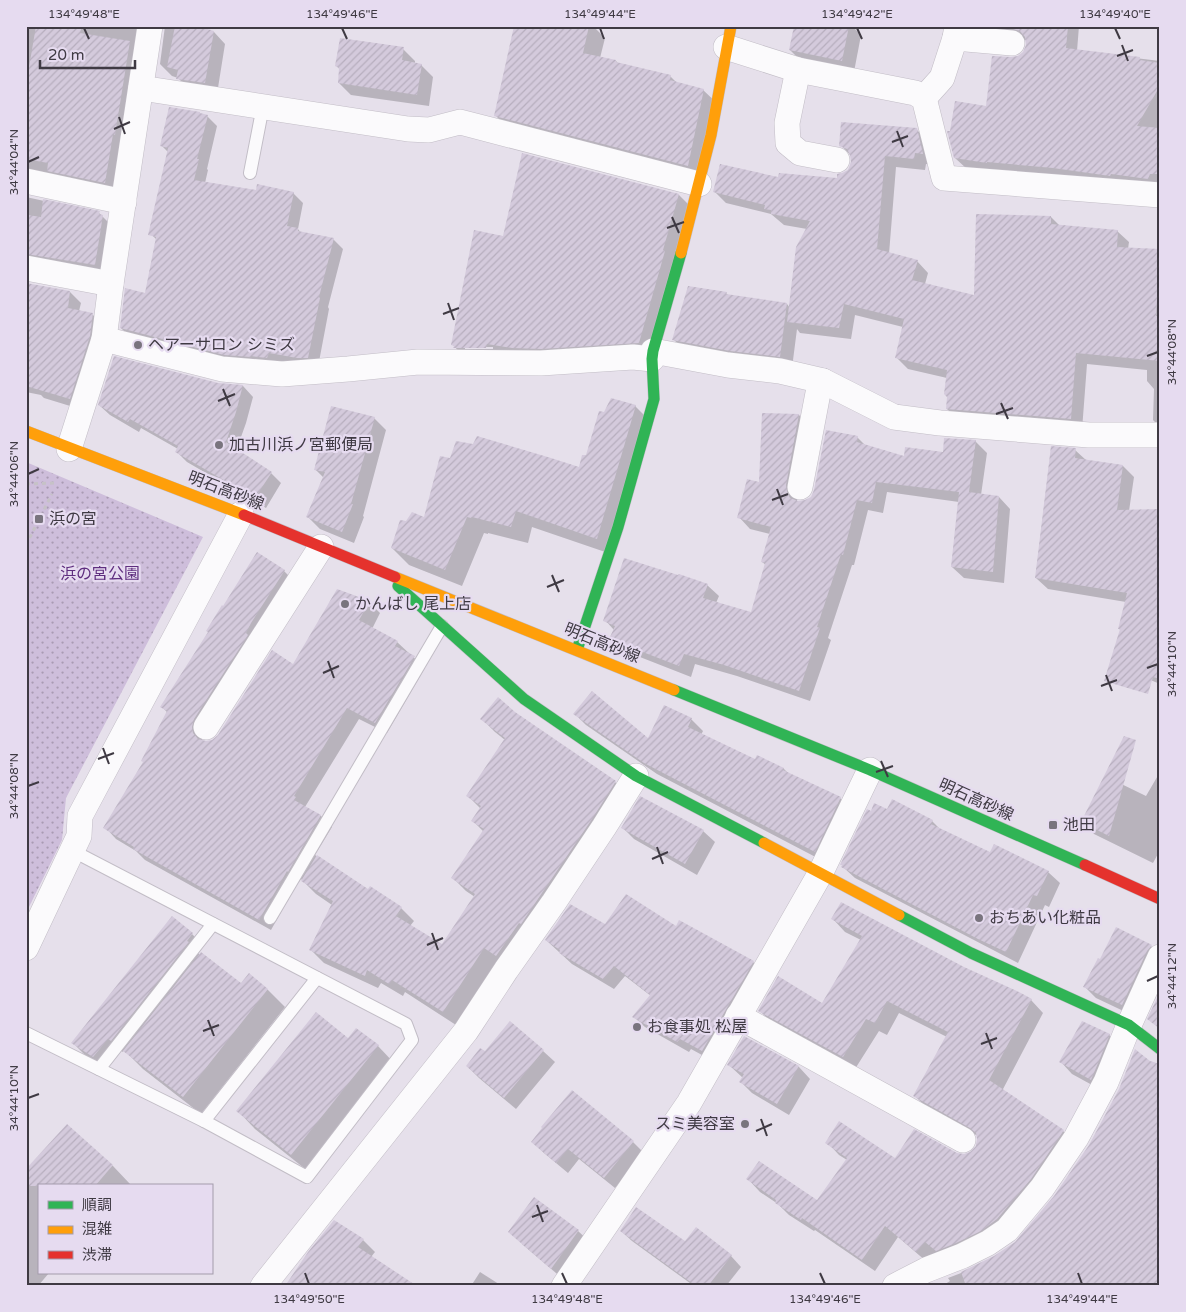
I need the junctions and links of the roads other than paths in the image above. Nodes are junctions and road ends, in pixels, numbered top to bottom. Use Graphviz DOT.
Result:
graph roads {
  1 [pos="150,26"];
  2 [pos="956,32"];
  3 [pos="728,37"];
  4 [pos="1012,43"];
  5 [pos="798,70"];
  6 [pos="141,88"];
  7 [pos="924,98"];
  8 [pos="263,106"];
  9 [pos="837,160"];
  10 [pos="250,173"];
  11 [pos="26,181"];
  12 [pos="699,184"];
  13 [pos="1160,195"];
  14 [pos="124,202"];
  15 [pos="26,268"];
  16 [pos="111,284"];
  17 [pos="104,339"];
  18 [pos="653,355"];
  19 [pos="823,381"];
  20 [pos="26,431"];
  21 [pos="1160,435"];
  22 [pos="69,448"];
  23 [pos="800,486"];
  24 [pos="241,514"];
  25 [pos="321,547"];
  26 [pos="384,573"];
  27 [pos="442,626"];
  28 [pos="578,650"];
  29 [pos="206,727"];
  30 [pos="870,770"];
  31 [pos="636,776"];
  32 [pos="73,851"];
  33 [pos="820,874"];
  34 [pos="1160,899"];
  35 [pos="270,918"];
  36 [pos="213,924"];
  37 [pos="26,948"];
  38 [pos="1160,957"];
  39 [pos="318,978"];
  40 [pos="738,1016"];
  41 [pos="1129,1025"];
  42 [pos="26,1033"];
  43 [pos="1160,1049"];
  44 [pos="99,1069"];
  45 [pos="204,1121"];
  46 [pos="963,1140"];
  47 [pos="263,1286"];
  48 [pos="564,1286"];
  49 [pos="895,1286"];
  1 -- 6 [label="street"];
  2 -- 4 [label="street"];
  2 -- 7 [label="street"];
  3 -- 5 [label="street"];
  3 -- 12 [label="street"];
  5 -- 7 [label="street"];
  5 -- 9 [label="street"];
  6 -- 8 [label="street"];
  6 -- 14 [label="street"];
  7 -- 13 [label="street"];
  8 -- 10 [label="lane"];
  8 -- 12 [label="street"];
  11 -- 14 [label="street"];
  12 -- 18 [label="street"];
  14 -- 16 [label="street"];
  15 -- 16 [label="street"];
  16 -- 17 [label="street"];
  17 -- 18 [label="street"];
  17 -- 22 [label="street"];
  18 -- 19 [label="street"];
  18 -- 28 [label="street"];
  19 -- 21 [label="street"];
  19 -- 23 [label="street"];
  20 -- 22 [label="street, 明石高砂線"];
  22 -- 24 [label="street, 明石高砂線"];
  24 -- 25 [label="street, 明石高砂線"];
  24 -- 32 [label="street"];
  25 -- 26 [label="street, 明石高砂線"];
  25 -- 29 [label="street"];
  26 -- 27 [label="street"];
  26 -- 28 [label="street, 明石高砂線"];
  27 -- 31 [label="street"];
  27 -- 35 [label="lane"];
  28 -- 30 [label="street, 明石高砂線"];
  30 -- 33 [label="street"];
  30 -- 34 [label="street, 明石高砂線"];
  31 -- 33 [label="street"];
  31 -- 47 [label="street"];
  32 -- 36 [label="lane"];
  32 -- 37 [label="street"];
  33 -- 40 [label="street"];
  33 -- 41 [label="street"];
  36 -- 39 [label="lane"];
  36 -- 44 [label="lane"];
  38 -- 41 [label="street"];
  39 -- 45 [label="lane"];
  39 -- 45 [label="lane"];
  40 -- 46 [label="street"];
  40 -- 48 [label="street"];
  41 -- 43 [label="street"];
  41 -- 49 [label="street"];
  42 -- 44 [label="lane"];
  44 -- 45 [label="lane"];
}
